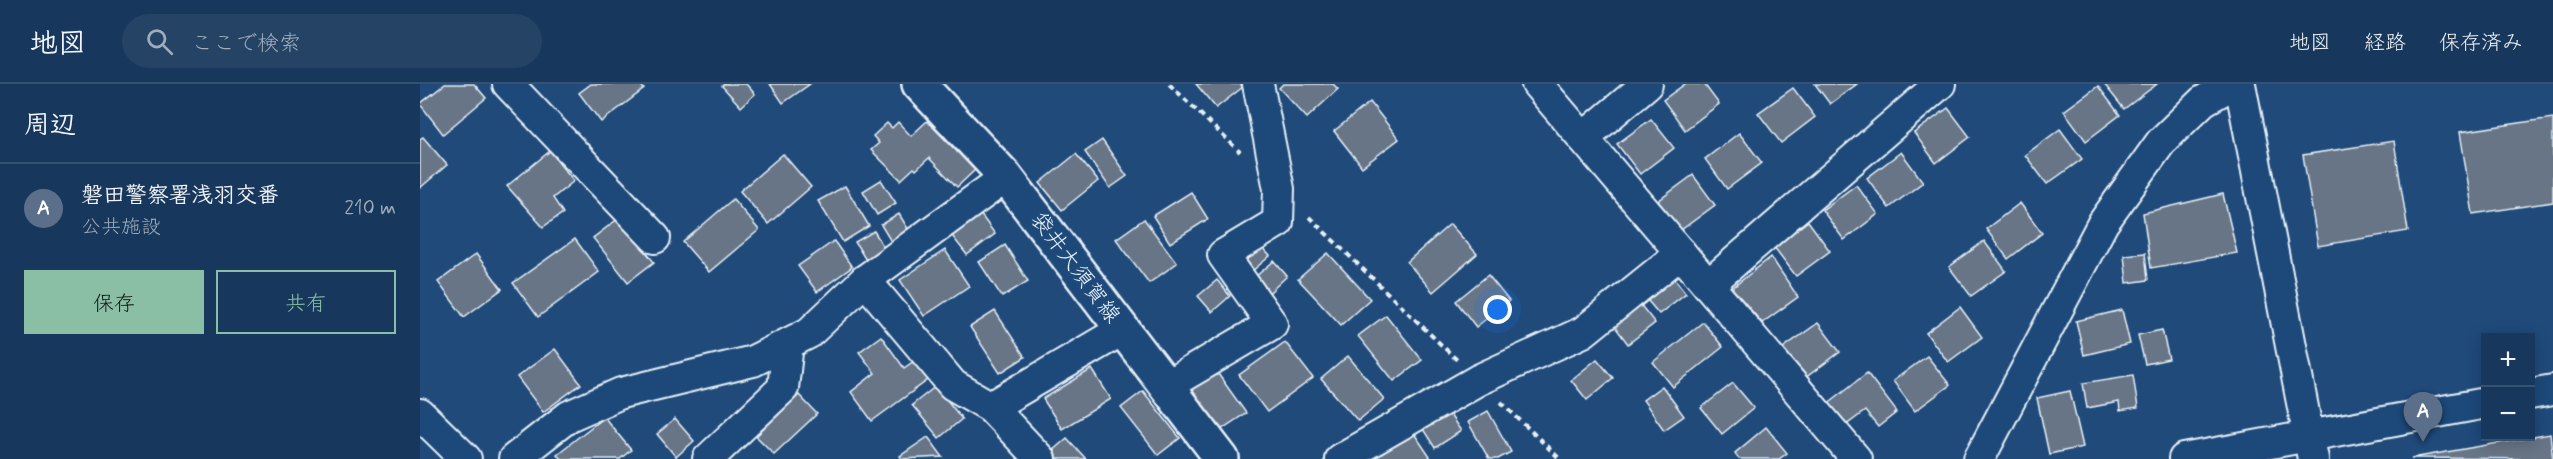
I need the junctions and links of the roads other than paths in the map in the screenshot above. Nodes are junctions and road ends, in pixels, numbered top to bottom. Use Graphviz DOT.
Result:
graph roads {
  1 [pos="508,84"];
  2 [pos="919,84"];
  3 [pos="1258,84"];
  4 [pos="1537,84"];
  5 [pos="1647,84"];
  6 [pos="1940,84"];
  7 [pos="2233,84"];
  8 [pos="2240,84"];
  9 [pos="1583,138"];
  10 [pos="1006,177"];
  11 [pos="655,238"];
  12 [pos="1682,253"];
  13 [pos="865,280"];
  14 [pos="1708,285"];
  15 [pos="1122,330"];
  16 [pos="788,344"];
  17 [pos="1166,386"];
  18 [pos="2553,390"];
  19 [pos="2535,393"];
  20 [pos="2481,404"];
  21 [pos="991,407"];
  22 [pos="420,414"];
  23 [pos="2310,448"];
  24 [pos="466,459"];
  25 [pos="514,459"];
  26 [pos="708,459"];
  27 [pos="1040,459"];
  28 [pos="1222,459"];
  29 [pos="1340,459"];
  30 [pos="1856,459"];
  31 [pos="1979,459"];
  32 [pos="2184,459"];
  1 -- 11 [label="street"];
  2 -- 10 [label="main road, 袋井大須賀線"];
  3 -- 17 [label="street"];
  4 -- 9 [label="street"];
  5 -- 9 [label="street"];
  6 -- 14 [label="street"];
  7 -- 31 [label="street"];
  8 -- 23 [label="street"];
  9 -- 12 [label="street"];
  10 -- 13 [label="street"];
  10 -- 15 [label="main road, 袋井大須賀線"];
  12 -- 14 [label="street"];
  12 -- 29 [label="street"];
  13 -- 16 [label="street"];
  13 -- 21 [label="street"];
  14 -- 30 [label="street"];
  15 -- 17 [label="main road, 袋井大須賀線"];
  15 -- 21 [label="street"];
  16 -- 25 [label="street"];
  16 -- 26 [label="street"];
  17 -- 28 [label="main road, 袋井大須賀線"];
  18 -- 19 [label="street"];
  20 -- 23 [label="street"];
  21 -- 27 [label="street"];
  22 -- 24 [label="street"];
  23 -- 32 [label="street"];
}
